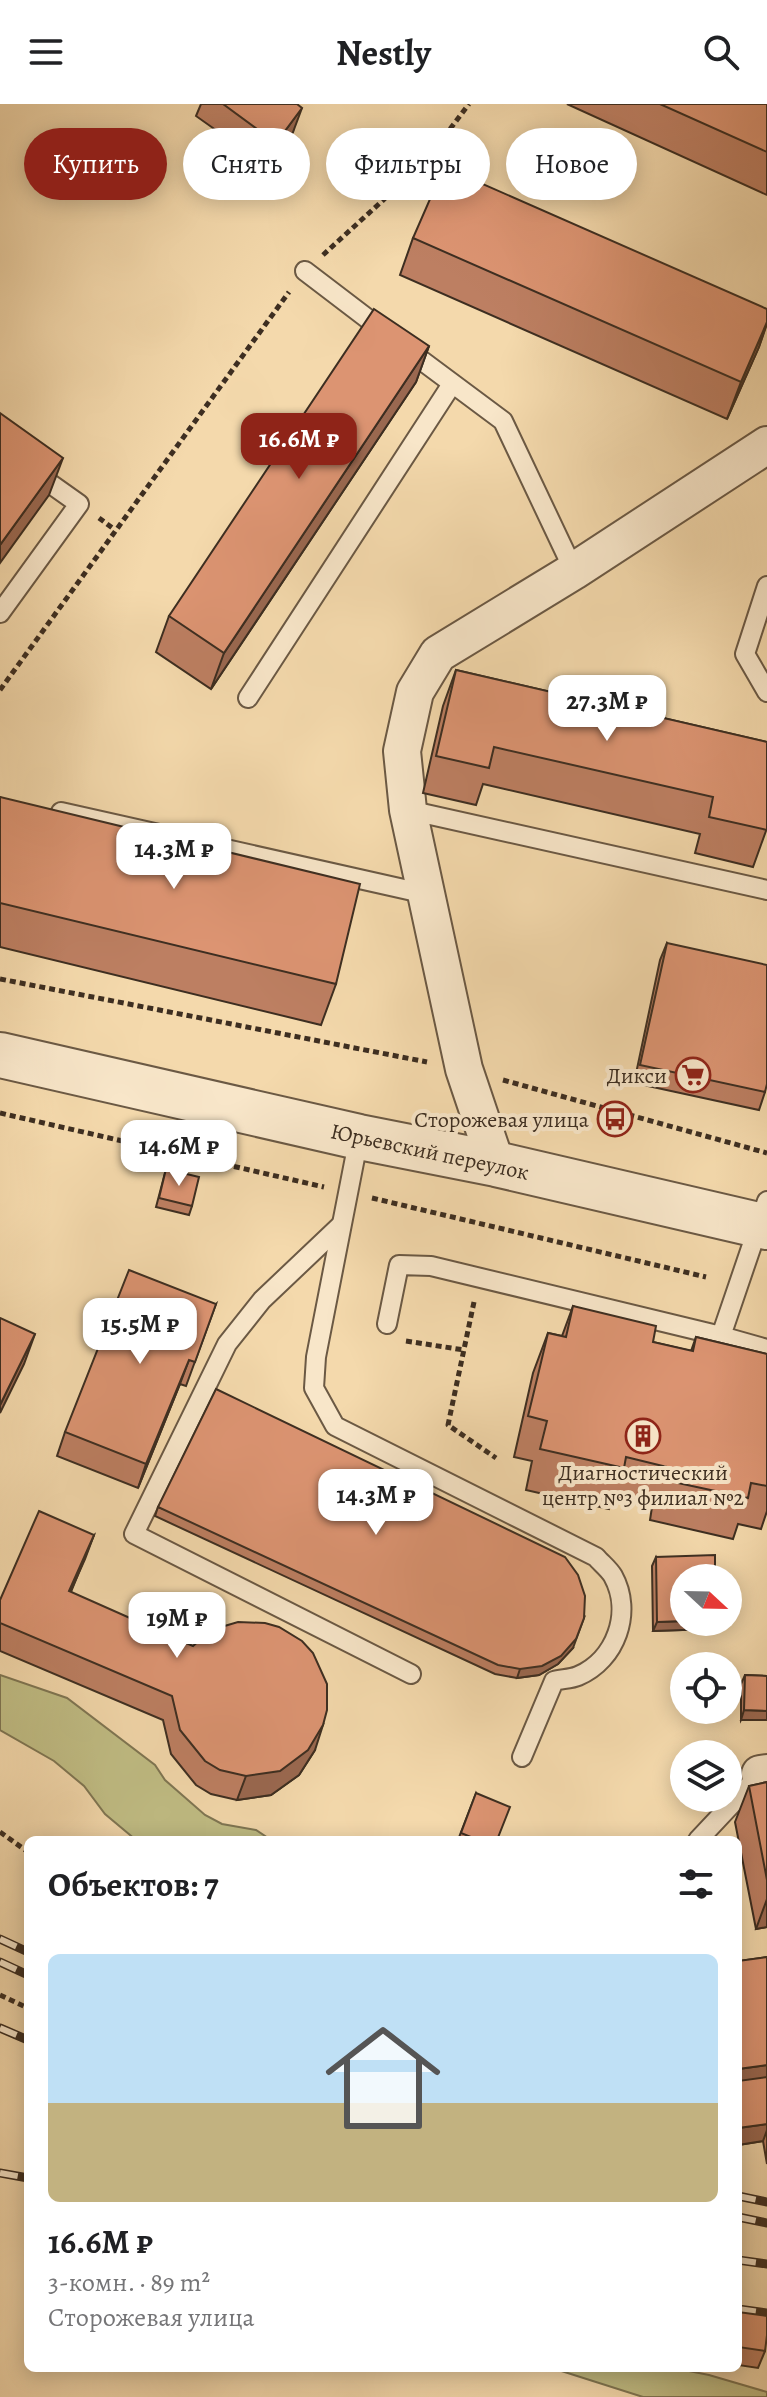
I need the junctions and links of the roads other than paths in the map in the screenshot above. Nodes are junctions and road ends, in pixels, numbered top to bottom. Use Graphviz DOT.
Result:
graph roads {
  1 [pos="305,271"];
  2 [pos="452,384"];
  3 [pos="767,445"];
  4 [pos="0,448"];
  5 [pos="574,571"];
  6 [pos="767,586"];
  7 [pos="0,613"];
  8 [pos="767,692"];
  9 [pos="248,698"];
  10 [pos="46,808"];
  11 [pos="408,810"];
  12 [pos="767,890"];
  13 [pos="426,894"];
  14 [pos="0,1055"];
  15 [pos="359,1137"];
  16 [pos="496,1164"];
  17 [pos="765,1218"];
  18 [pos="341,1225"];
  19 [pos="387,1324"];
  20 [pos="721,1336"];
  21 [pos="767,1349"];
  22 [pos="411,1674"];
  23 [pos="522,1757"];
  24 [pos="764,1774"];
  25 [pos="702,1836"];
  1 -- 2 [label="lane"];
  2 -- 5 [label="lane"];
  2 -- 9 [label="lane"];
  3 -- 5 [label="street"];
  4 -- 7 [label="lane"];
  5 -- 11 [label="street"];
  6 -- 8 [label="lane"];
  10 -- 13 [label="lane"];
  11 -- 12 [label="lane"];
  11 -- 13 [label="street"];
  13 -- 16 [label="street"];
  14 -- 15 [label="street, Юрьевский переулок"];
  15 -- 16 [label="street, Юрьевский переулок"];
  15 -- 18 [label="lane"];
  16 -- 17 [label="street, Юрьевский переулок"];
  17 -- 20 [label="lane"];
  18 -- 22 [label="lane"];
  18 -- 23 [label="lane"];
  19 -- 20 [label="lane"];
  20 -- 21 [label="lane"];
  24 -- 25 [label="lane"];
}
